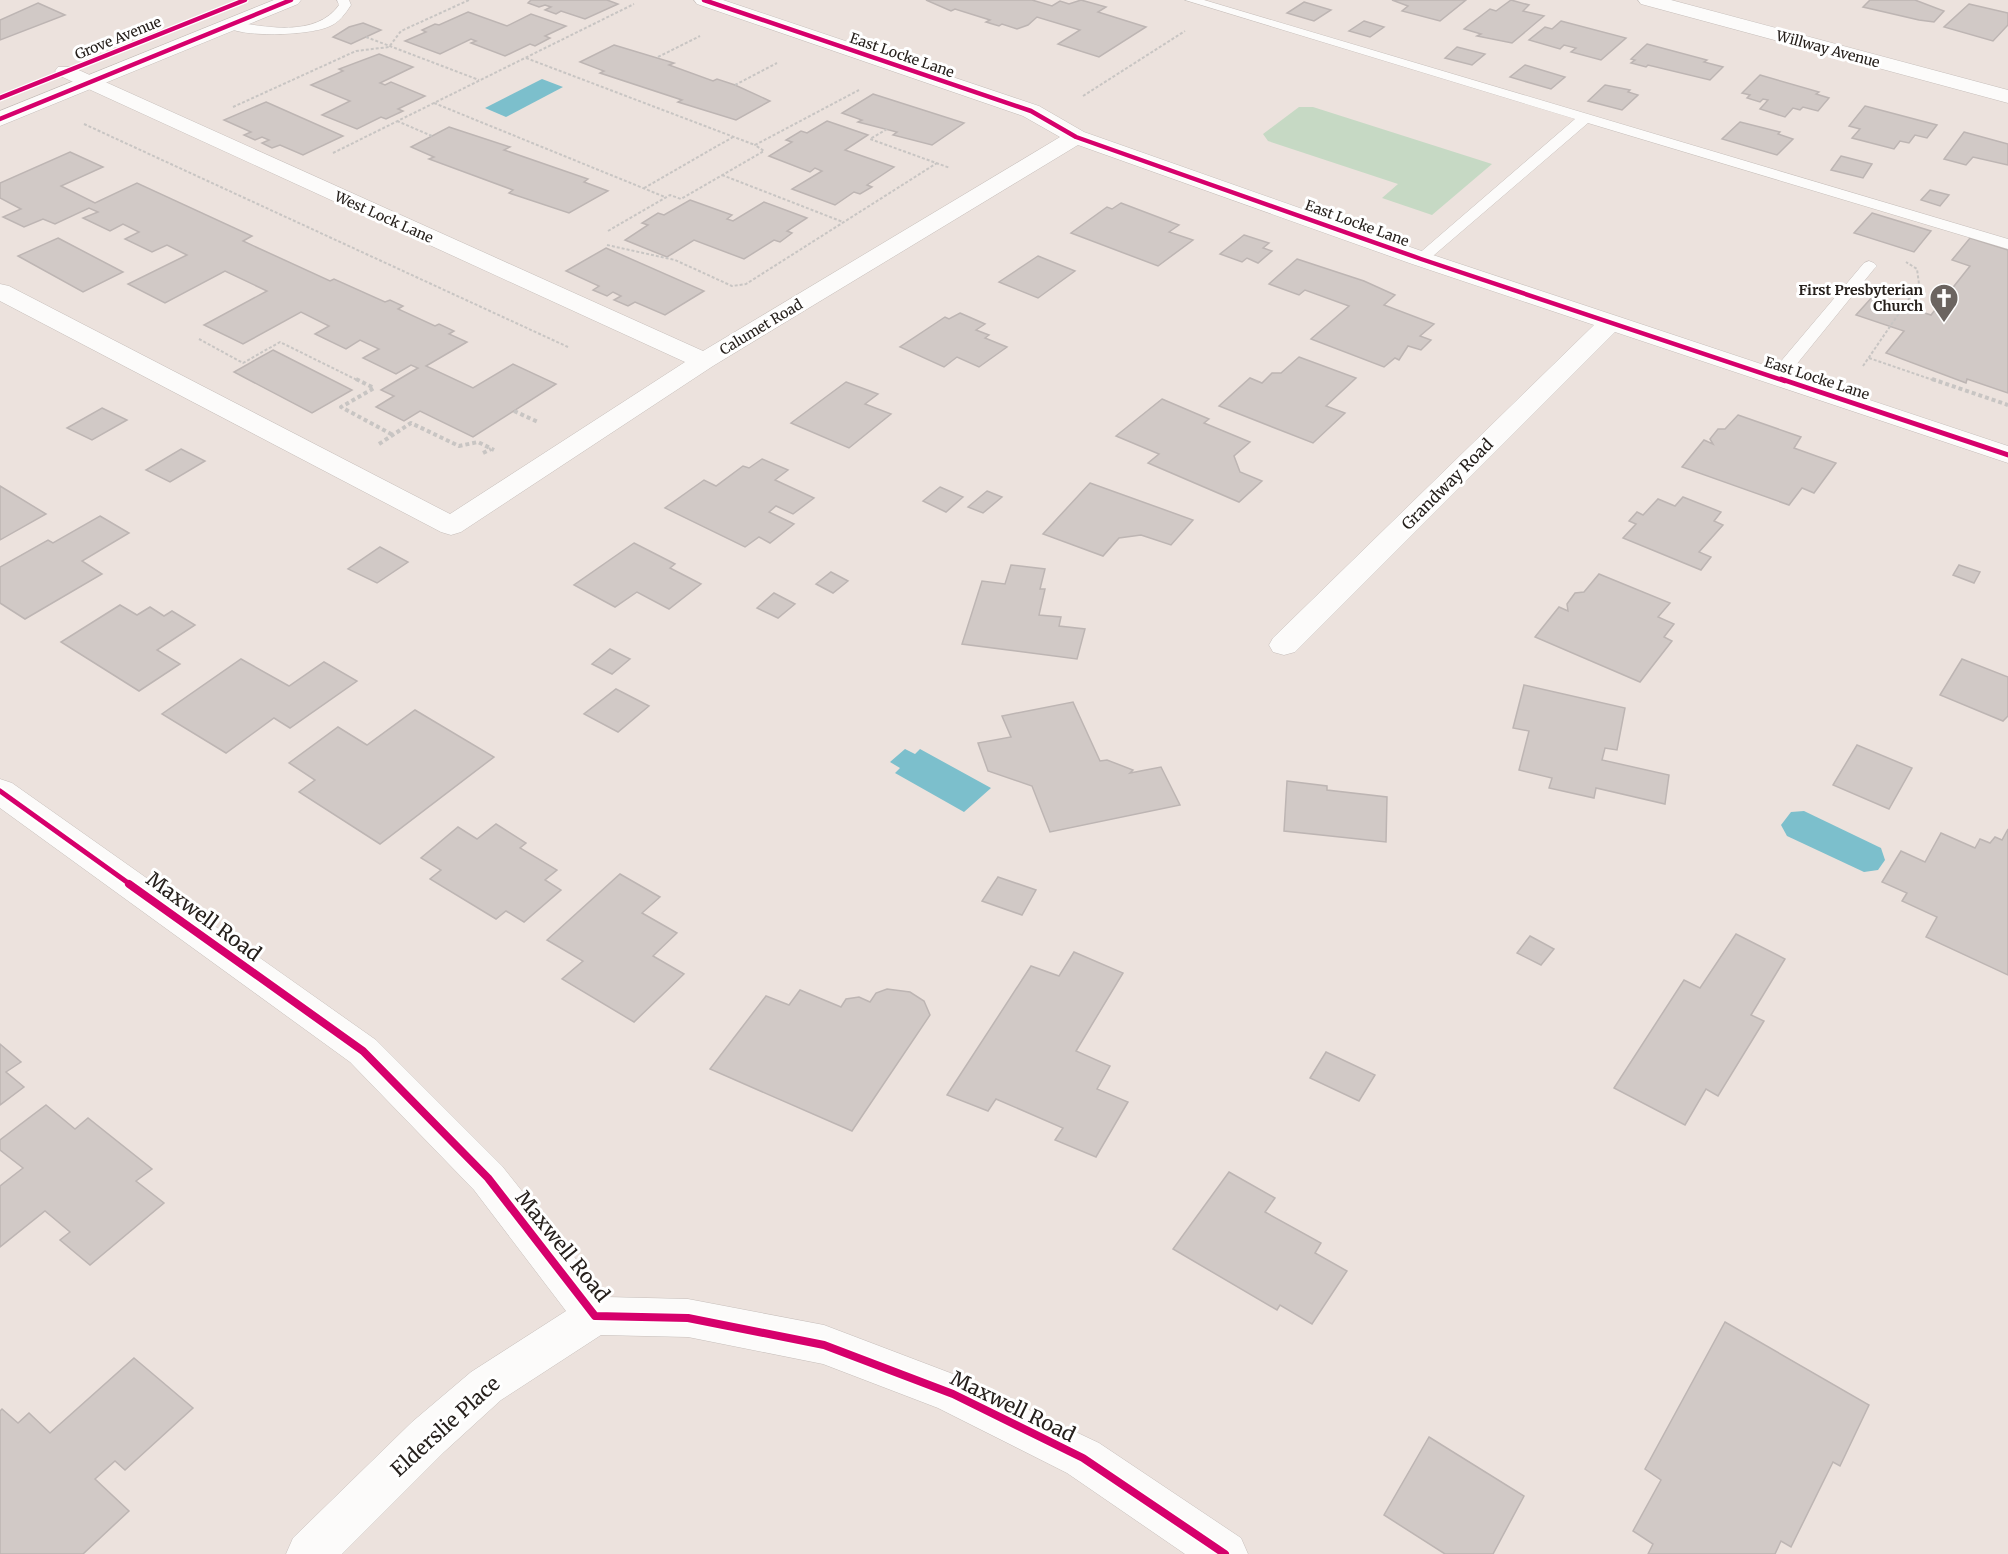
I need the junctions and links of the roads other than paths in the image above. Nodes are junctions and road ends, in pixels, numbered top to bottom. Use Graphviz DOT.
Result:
graph roads {
  1 [pos="245,0"];
  2 [pos="291,0"];
  3 [pos="343,0"];
  4 [pos="704,0"];
  5 [pos="1191,0"];
  6 [pos="1648,0"];
  7 [pos="230,25"];
  8 [pos="65,71"];
  9 [pos="87,83"];
  10 [pos="2008,97"];
  11 [pos="0,98"];
  12 [pos="0,118"];
  13 [pos="1585,118"];
  14 [pos="1076,137"];
  15 [pos="2008,244"];
  16 [pos="1421,259"];
  17 [pos="1869,266"];
  18 [pos="0,291"];
  19 [pos="1610,323"];
  20 [pos="704,361"];
  21 [pos="1777,377"];
  22 [pos="2008,454"];
  23 [pos="1284,645"];
  24 [pos="0,790"];
  25 [pos="595,1316"];
  26 [pos="309,1554"];
  27 [pos="1225,1554"];
  1 -- 8 [label="street, Grove Avenue"];
  2 -- 7 [label="street, Grove Avenue"];
  3 -- 7 [label="lane"];
  4 -- 14 [label="street, East Locke Lane"];
  5 -- 13 [label="lane"];
  6 -- 10 [label="street, Willway Avenue"];
  7 -- 9 [label="street, Grove Avenue"];
  8 -- 9 [label="street, West Lock Lane"];
  8 -- 11 [label="street, Grove Avenue"];
  9 -- 12 [label="street, Grove Avenue"];
  9 -- 20 [label="street, West Lock Lane"];
  13 -- 15 [label="lane"];
  13 -- 16 [label="lane"];
  14 -- 16 [label="street, East Locke Lane"];
  14 -- 20 [label="street, Calumet Road"];
  16 -- 19 [label="street, East Locke Lane"];
  17 -- 21 [label="lane"];
  18 -- 20 [label="street, Calumet Road"];
  19 -- 21 [label="street, East Locke Lane"];
  19 -- 23 [label="street, Grandway Road"];
  21 -- 22 [label="street, East Locke Lane"];
  24 -- 25 [label="street, Maxwell Road"];
  25 -- 26 [label="street, Elderslie Place"];
  25 -- 27 [label="street, Maxwell Road"];
}
